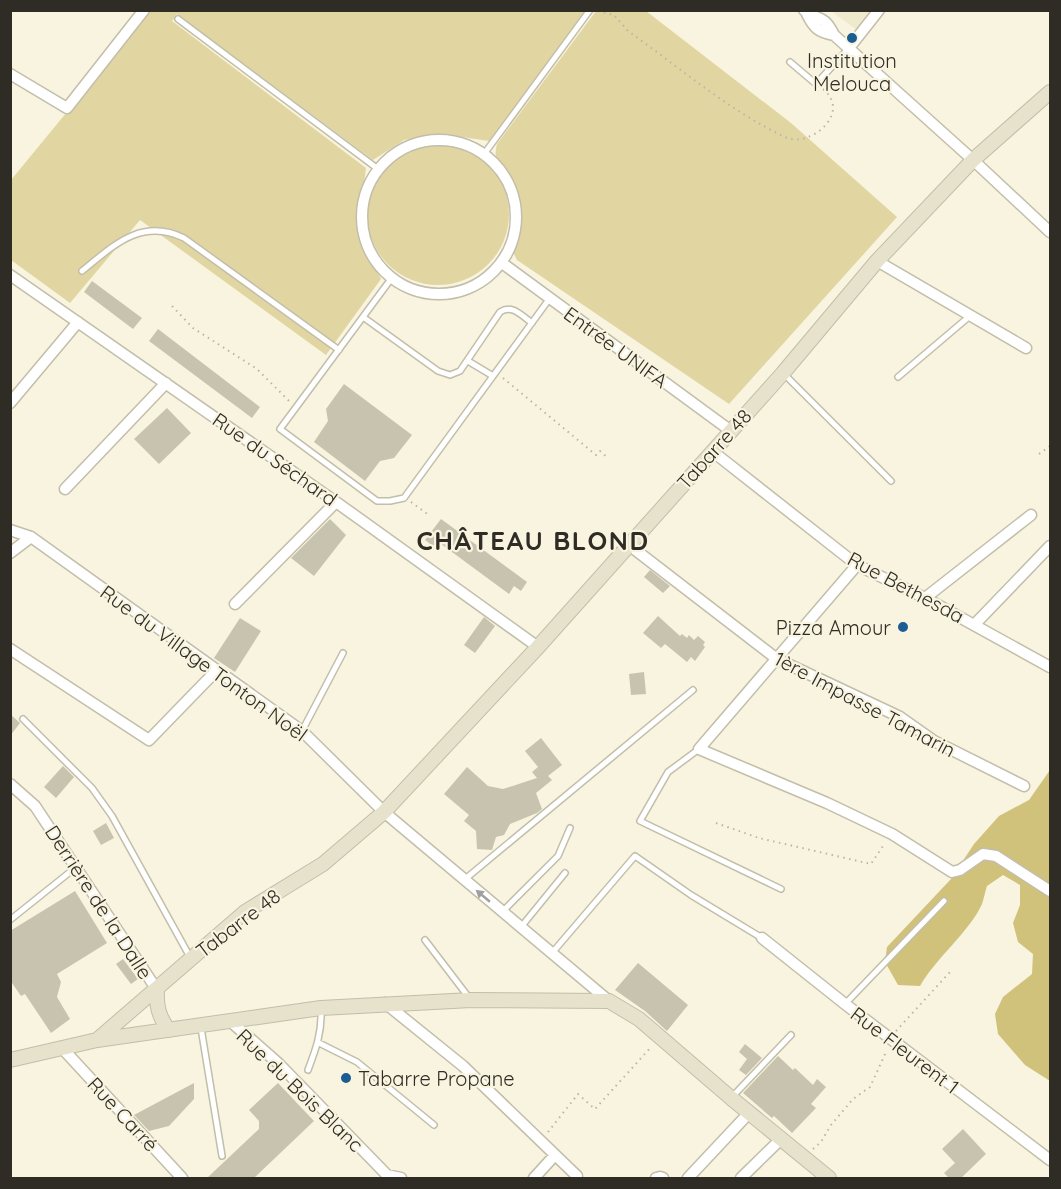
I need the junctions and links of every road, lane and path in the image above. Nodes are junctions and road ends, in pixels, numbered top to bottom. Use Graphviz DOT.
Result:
graph roads {
  1 [pos="590,10"];
  2 [pos="598,10"];
  3 [pos="879,10"];
  4 [pos="143,11"];
  5 [pos="805,12"];
  6 [pos="177,19"];
  7 [pos="849,48"];
  8 [pos="790,62"];
  9 [pos="10,74"];
  10 [pos="816,84"];
  11 [pos="1050,92"];
  12 [pos="484,154"];
  13 [pos="973,160"];
  14 [pos="378,169"];
  15 [pos="1050,232"];
  16 [pos="877,261"];
  17 [pos="502,263"];
  18 [pos="82,271"];
  19 [pos="10,275"];
  20 [pos="391,279"];
  21 [pos="550,298"];
  22 [pos="172,306"];
  23 [pos="971,315"];
  24 [pos="363,317"];
  25 [pos="78,322"];
  26 [pos="532,323"];
  27 [pos="1026,348"];
  28 [pos="339,350"];
  29 [pos="468,361"];
  30 [pos="783,373"];
  31 [pos="495,374"];
  32 [pos="898,377"];
  33 [pos="166,383"];
  34 [pos="10,403"];
  35 [pos="296,407"];
  36 [pos="731,431"];
  37 [pos="1050,446"];
  38 [pos="712,452"];
  39 [pos="1039,454"];
  40 [pos="609,458"];
  41 [pos="891,481"];
  42 [pos="65,489"];
  43 [pos="404,498"];
  44 [pos="336,502"];
  45 [pos="1031,514"];
  46 [pos="430,516"];
  47 [pos="10,530"];
  48 [pos="31,537"];
  49 [pos="629,545"];
  50 [pos="1050,546"];
  51 [pos="10,553"];
  52 [pos="857,565"];
  53 [pos="925,598"];
  54 [pos="234,604"];
  55 [pos="975,624"];
  56 [pos="538,647"];
  57 [pos="10,649"];
  58 [pos="343,653"];
  59 [pos="777,659"];
  60 [pos="1050,667"];
  61 [pos="216,671"];
  62 [pos="693,690"];
  63 [pos="23,719"];
  64 [pos="302,731"];
  65 [pos="699,749"];
  66 [pos="10,784"];
  67 [pos="1024,786"];
  68 [pos="384,812"];
  69 [pos="716,823"];
  70 [pos="570,828"];
  71 [pos="892,834"];
  72 [pos="75,868"];
  73 [pos="566,873"];
  74 [pos="464,880"];
  75 [pos="781,889"];
  76 [pos="1050,891"];
  77 [pos="944,901"];
  78 [pos="502,912"];
  79 [pos="10,920"];
  80 [pos="521,927"];
  81 [pos="762,938"];
  82 [pos="425,940"];
  83 [pos="552,953"];
  84 [pos="191,958"];
  85 [pos="950,972"];
  86 [pos="157,990"];
  87 [pos="471,1000"];
  88 [pos="609,1001"];
  89 [pos="385,1003"];
  90 [pos="845,1004"];
  91 [pos="321,1008"];
  92 [pos="229,1020"];
  93 [pos="200,1025"];
  94 [pos="170,1030"];
  95 [pos="791,1035"];
  96 [pos="660,1038"];
  97 [pos="98,1040"];
  98 [pos="892,1040"];
  99 [pos="319,1043"];
  100 [pos="63,1048"];
  101 [pos="10,1060"];
  102 [pos="308,1070"];
  103 [pos="731,1098"];
  104 [pos="749,1113"];
  105 [pos="434,1125"];
  106 [pos="781,1138"];
  107 [pos="541,1142"];
  108 [pos="555,1155"];
  109 [pos="222,1156"];
  110 [pos="804,1157"];
  111 [pos="1050,1160"];
  112 [pos="577,1176"];
  113 [pos="182,1179"];
  114 [pos="401,1179"];
  115 [pos="534,1179"];
  116 [pos="656,1179"];
  117 [pos="663,1179"];
  118 [pos="688,1179"];
  119 [pos="741,1179"];
  120 [pos="829,1179"];
  1 -- 12 [label="lane"];
  2 -- 10 [label="path"];
  3 -- 7 [label="street"];
  4 -- 9 [label="street"];
  5 -- 7 [label="street"];
  6 -- 14 [label="lane"];
  7 -- 10 [label="lane"];
  7 -- 13 [label="street"];
  8 -- 10 [label="lane"];
  11 -- 13 [label="street, Tabarre 48"];
  12 -- 14 [label="street"];
  12 -- 17 [label="street"];
  13 -- 15 [label="street"];
  13 -- 16 [label="street, Tabarre 48"];
  14 -- 20 [label="street"];
  16 -- 23 [label="street"];
  16 -- 30 [label="street, Tabarre 48"];
  17 -- 20 [label="street"];
  17 -- 21 [label="street, Entrée UNIFA"];
  18 -- 28 [label="lane"];
  19 -- 25 [label="street, Rue du Séchard"];
  20 -- 24 [label="lane"];
  21 -- 26 [label="lane"];
  21 -- 36 [label="street, Entrée UNIFA"];
  22 -- 35 [label="path"];
  23 -- 27 [label="street"];
  23 -- 32 [label="lane"];
  24 -- 28 [label="lane"];
  24 -- 29 [label="lane"];
  25 -- 33 [label="street, Rue du Séchard"];
  25 -- 34 [label="street"];
  26 -- 29 [label="lane"];
  26 -- 31 [label="lane"];
  28 -- 35 [label="lane"];
  29 -- 31 [label="lane"];
  30 -- 36 [label="street, Tabarre 48"];
  30 -- 41 [label="lane"];
  31 -- 40 [label="path"];
  31 -- 43 [label="lane"];
  33 -- 42 [label="street"];
  33 -- 44 [label="street, Rue du Séchard"];
  35 -- 43 [label="lane"];
  36 -- 38 [label="street, Tabarre 48"];
  37 -- 39 [label="path"];
  38 -- 49 [label="street, Tabarre 48"];
  38 -- 52 [label="street, Rue Bethesda"];
  43 -- 46 [label="path"];
  44 -- 54 [label="street"];
  44 -- 56 [label="street, Rue du Séchard"];
  45 -- 53 [label="street"];
  47 -- 48 [label="street, Rue du Village Tonton Noël"];
  48 -- 51 [label="street"];
  48 -- 61 [label="street, Rue du Village Tonton Noël"];
  49 -- 56 [label="street, Tabarre 48"];
  49 -- 59 [label="street, 1ère Impasse Tamarin"];
  50 -- 55 [label="street"];
  52 -- 53 [label="street, Rue Bethesda"];
  52 -- 59 [label="street"];
  53 -- 55 [label="street, Rue Bethesda"];
  55 -- 60 [label="street, Rue Bethesda"];
  56 -- 68 [label="street, Tabarre 48"];
  57 -- 61 [label="street"];
  58 -- 64 [label="lane"];
  59 -- 65 [label="street"];
  59 -- 67 [label="street, 1ère Impasse Tamarin"];
  61 -- 64 [label="street, Rue du Village Tonton Noël"];
  62 -- 74 [label="lane"];
  63 -- 84 [label="lane"];
  64 -- 68 [label="street, Rue du Village Tonton Noël"];
  65 -- 71 [label="street"];
  65 -- 75 [label="lane"];
  66 -- 72 [label="street, Derrière de la Dalle"];
  68 -- 74 [label="street"];
  68 -- 84 [label="street, Tabarre 48"];
  69 -- 71 [label="path"];
  70 -- 78 [label="lane"];
  71 -- 76 [label="street"];
  72 -- 79 [label="lane"];
  72 -- 86 [label="street, Derrière de la Dalle"];
  73 -- 80 [label="lane"];
  78 -- 74 [label="street, one-way"];
  77 -- 90 [label="lane"];
  78 -- 80 [label="street"];
  80 -- 83 [label="street"];
  81 -- 83 [label="lane"];
  81 -- 90 [label="street, Rue Fleurent 1"];
  82 -- 87 [label="lane"];
  83 -- 88 [label="street"];
  84 -- 86 [label="street, Tabarre 48"];
  85 -- 98 [label="path"];
  86 -- 94 [label="street, Derrière de la Dalle"];
  86 -- 97 [label="street, Tabarre 48"];
  87 -- 88 [label="street"];
  87 -- 89 [label="street"];
  88 -- 96 [label="street"];
  89 -- 91 [label="street"];
  89 -- 107 [label="street"];
  90 -- 98 [label="street, Rue Fleurent 1"];
  91 -- 92 [label="street"];
  91 -- 99 [label="lane"];
  92 -- 93 [label="street"];
  92 -- 114 [label="street, Rue du Bois Blanc"];
  93 -- 94 [label="street"];
  93 -- 109 [label="lane"];
  94 -- 97 [label="street"];
  95 -- 103 [label="lane"];
  96 -- 103 [label="street"];
  96 -- 107 [label="path"];
  97 -- 100 [label="street"];
  98 -- 110 [label="path"];
  98 -- 111 [label="street, Rue Fleurent 1"];
  99 -- 102 [label="lane"];
  99 -- 105 [label="lane"];
  100 -- 101 [label="street"];
  100 -- 113 [label="street, Rue Carré"];
  103 -- 104 [label="street"];
  104 -- 106 [label="street"];
  104 -- 118 [label="street"];
  106 -- 110 [label="street"];
  106 -- 119 [label="street"];
  107 -- 108 [label="street"];
  108 -- 112 [label="street"];
  108 -- 115 [label="street"];
  110 -- 120 [label="street"];
  116 -- 117 [label="street"];
}
